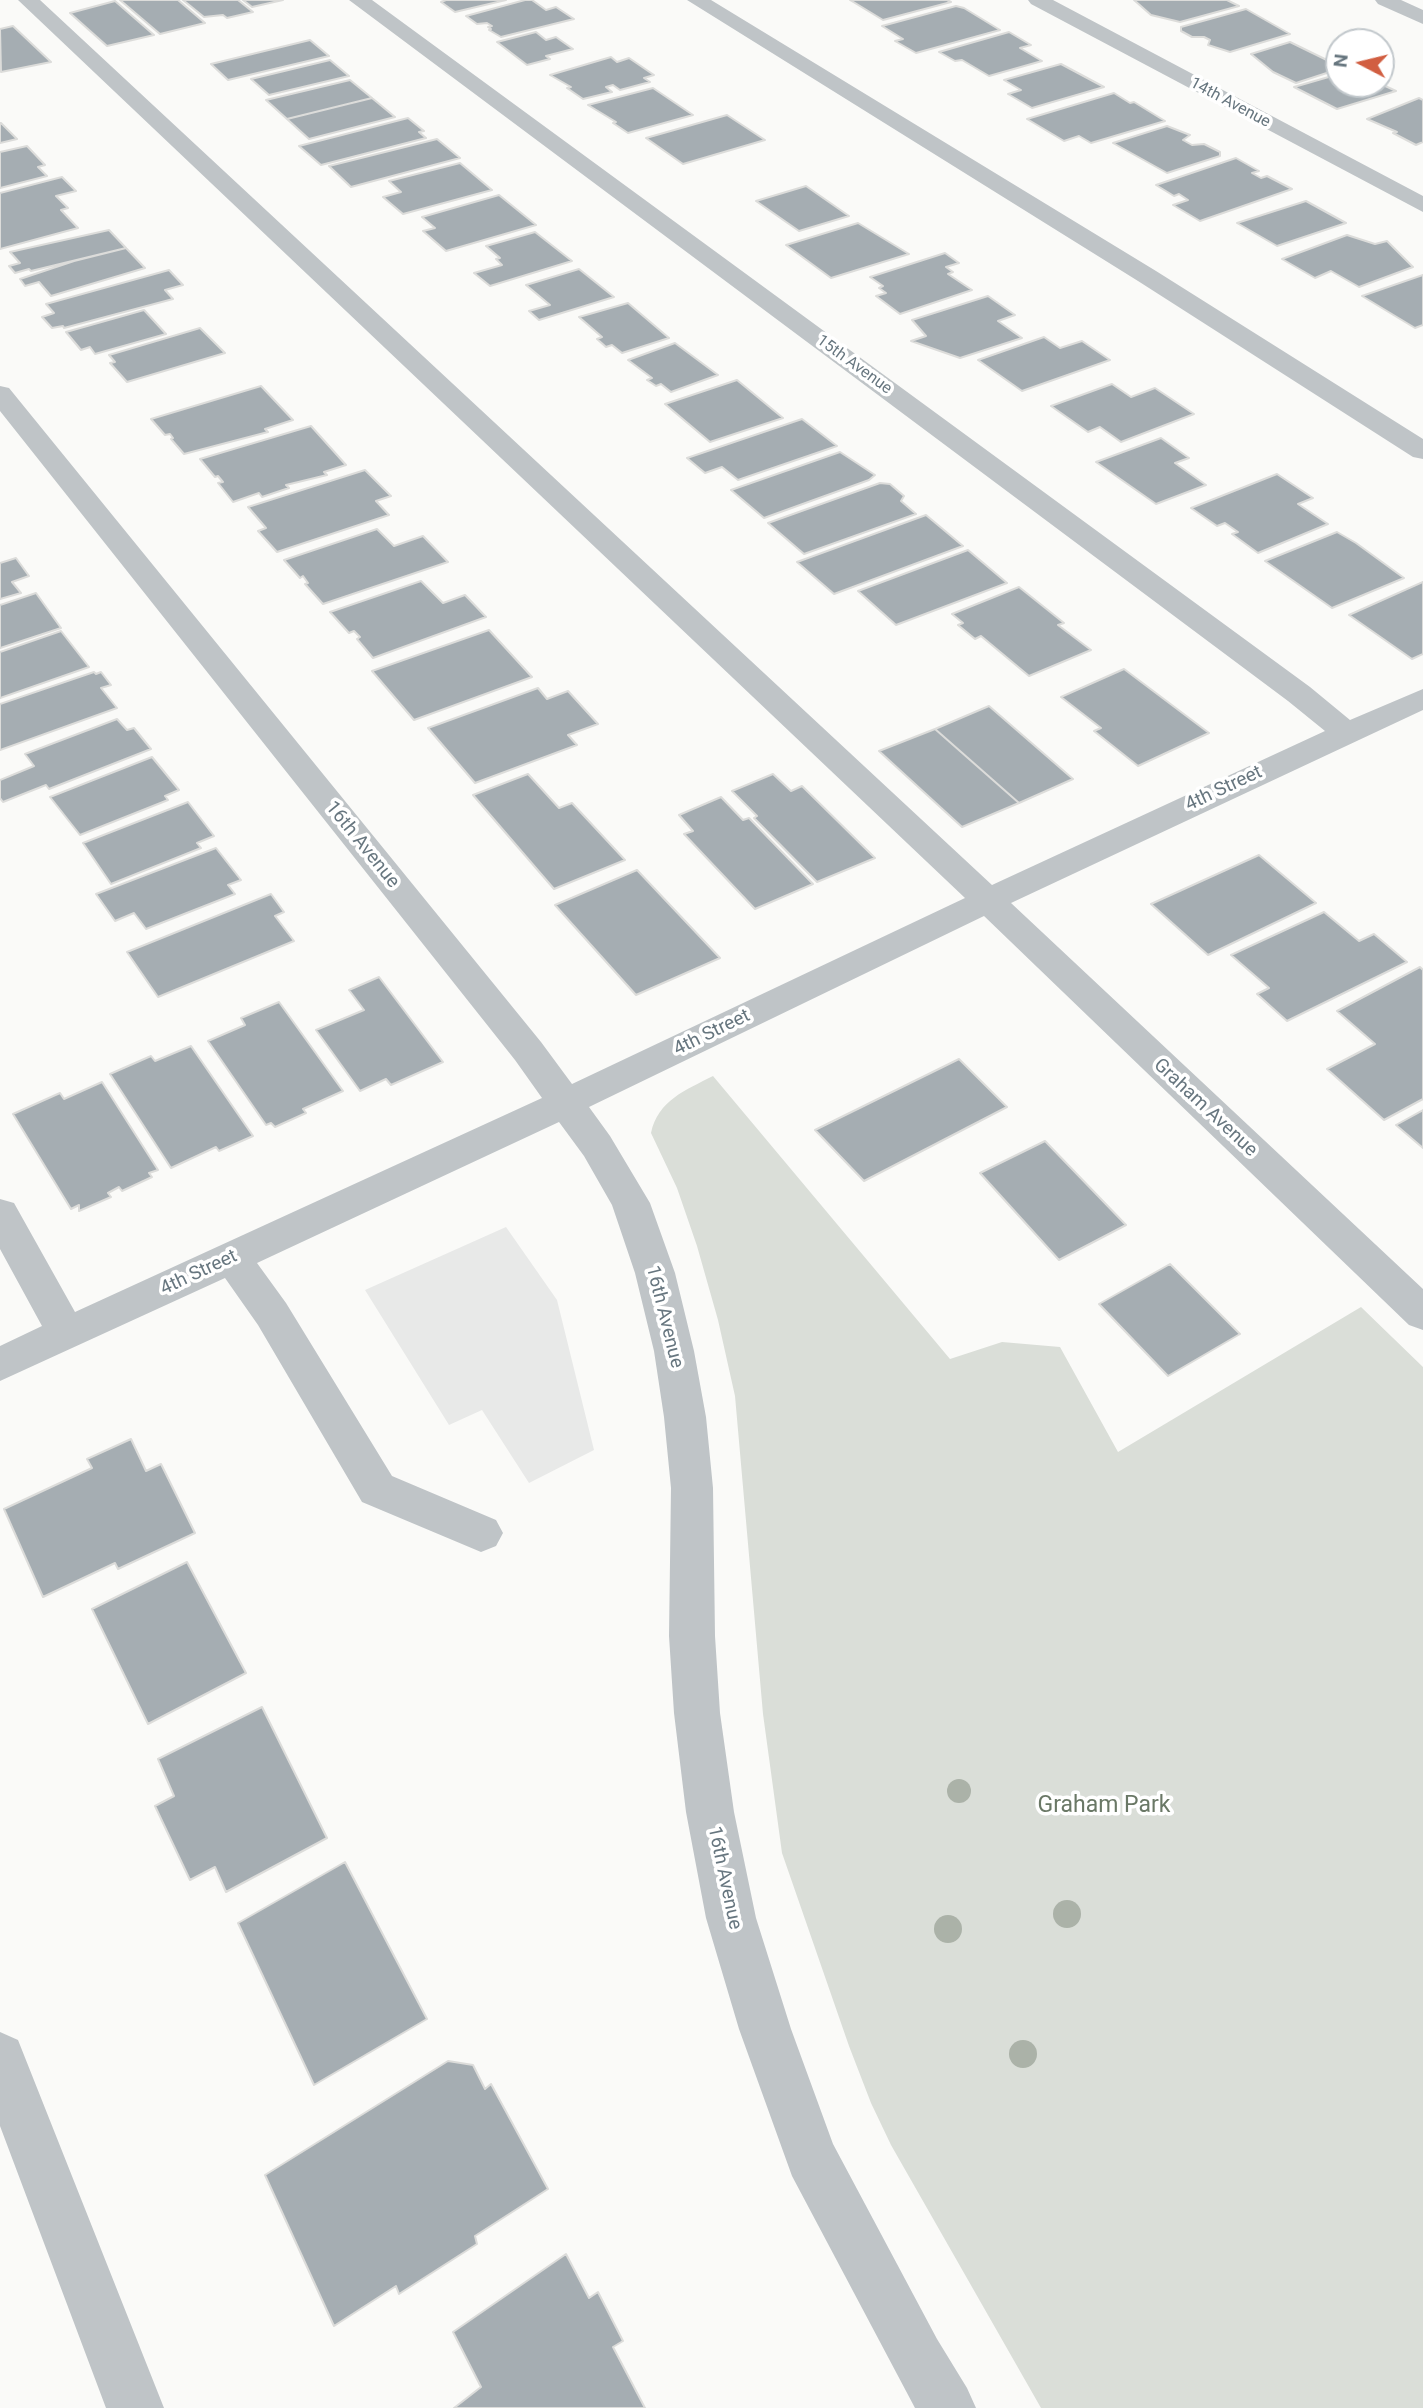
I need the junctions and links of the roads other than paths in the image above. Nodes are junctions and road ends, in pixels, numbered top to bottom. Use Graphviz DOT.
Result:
graph roads {
  1 [pos="28,0"];
  2 [pos="359,0"];
  3 [pos="697,0"];
  4 [pos="1038,0"];
  5 [pos="1385,0"];
  6 [pos="1423,18"];
  7 [pos="1423,205"];
  8 [pos="0,394"];
  9 [pos="1423,451"];
  10 [pos="1423,698"];
  11 [pos="1347,733"];
  12 [pos="987,900"];
  13 [pos="566,1103"];
  14 [pos="0,1214"];
  15 [pos="232,1258"];
  16 [pos="1423,1314"];
  17 [pos="67,1334"];
  18 [pos="0,1364"];
  19 [pos="481,1533"];
  20 [pos="0,2058"];
  21 [pos="135,2408"];
  22 [pos="947,2408"];
  1 -- 12 [label="street, Graham Avenue"];
  2 -- 11 [label="street, 15th Avenue"];
  3 -- 9 [label="street"];
  4 -- 7 [label="street, 14th Avenue"];
  5 -- 6 [label="street"];
  8 -- 13 [label="street, 16th Avenue"];
  10 -- 11 [label="street, 4th Street"];
  11 -- 12 [label="street, 4th Street"];
  12 -- 13 [label="street, 4th Street"];
  12 -- 16 [label="street, Graham Avenue"];
  13 -- 15 [label="street, 4th Street"];
  13 -- 22 [label="street, 16th Avenue"];
  14 -- 17 [label="street"];
  15 -- 17 [label="street, 4th Street"];
  15 -- 19 [label="street"];
  17 -- 18 [label="street, 4th Street"];
  20 -- 21 [label="street"];
}
